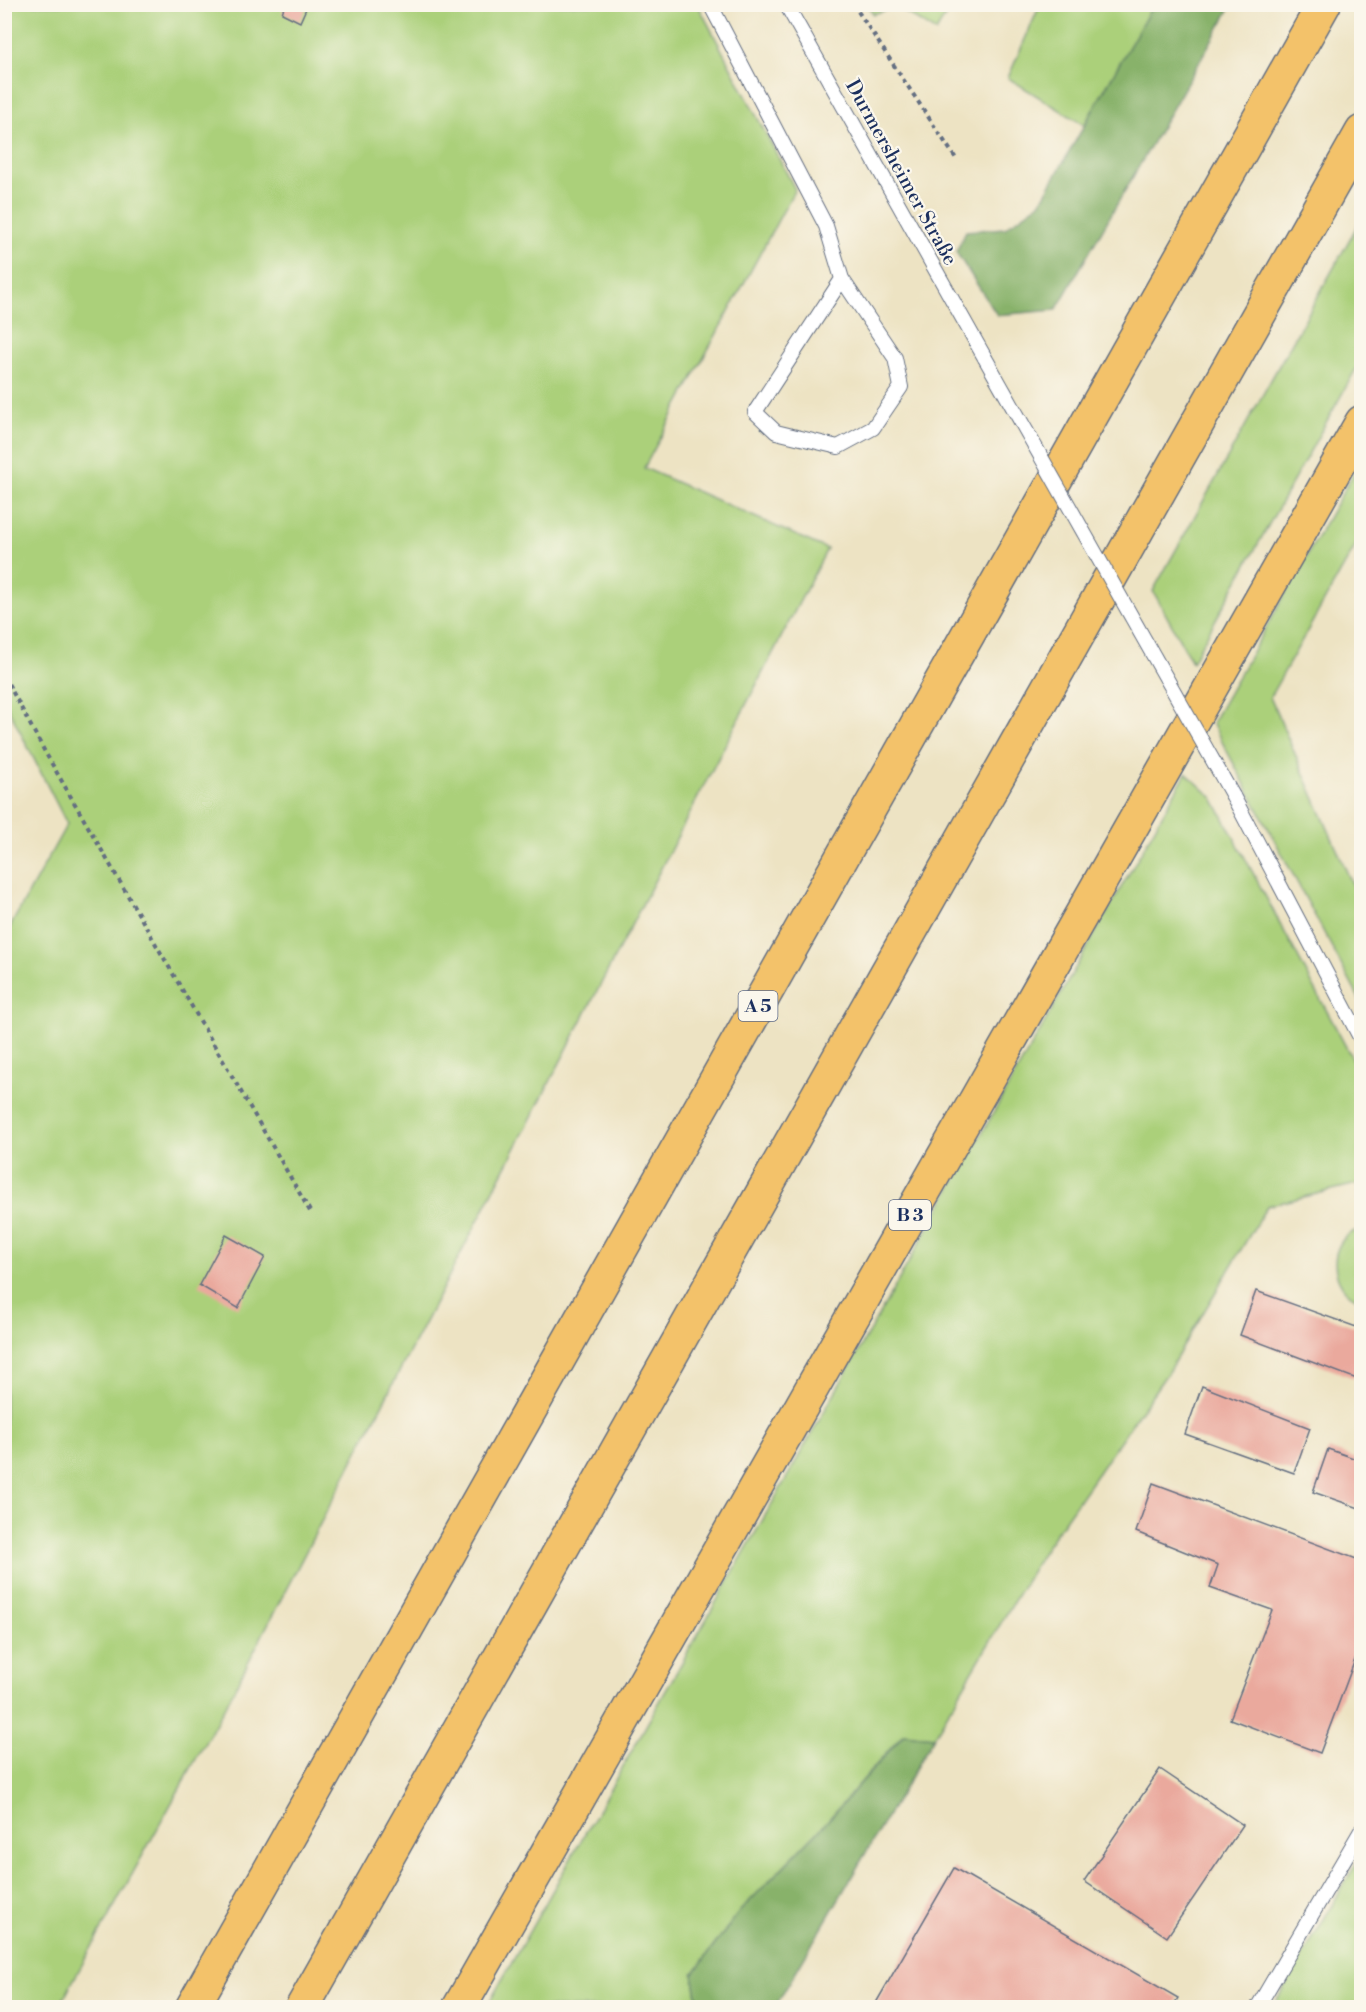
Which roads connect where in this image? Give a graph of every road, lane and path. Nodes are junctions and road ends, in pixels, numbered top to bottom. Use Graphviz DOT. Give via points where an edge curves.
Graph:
graph roads {
  1 [pos="710,4"];
  2 [pos="786,4"];
  3 [pos="853,4"];
  4 [pos="1324,4"];
  5 [pos="1362,132"];
  6 [pos="957,160"];
  7 [pos="842,279"];
  8 [pos="1362,422"];
  9 [pos="4,676"];
  10 [pos="1362,1041"];
  11 [pos="312,1213"];
  12 [pos="1362,1829"];
  13 [pos="192,2007"];
  14 [pos="302,2007"];
  15 [pos="459,2007"];
  16 [pos="1257,2007"];
  1 -- 7 [label="lane" via="826,226"];
  2 -- 10 [label="lane, Durmersheimer Straße, bridge" via="1233,795"];
  3 -- 6 [label="path"];
  4 -- 13 [label="main road, A 5"];
  5 -- 14 [label="main road"];
  7 -- 7 [label="lane" via="896,358 901,387 873,428 838,447 777,432 755,412"];
  8 -- 15 [label="main road, B 3"];
  9 -- 11 [label="path"];
  12 -- 16 [label="lane"];
}
